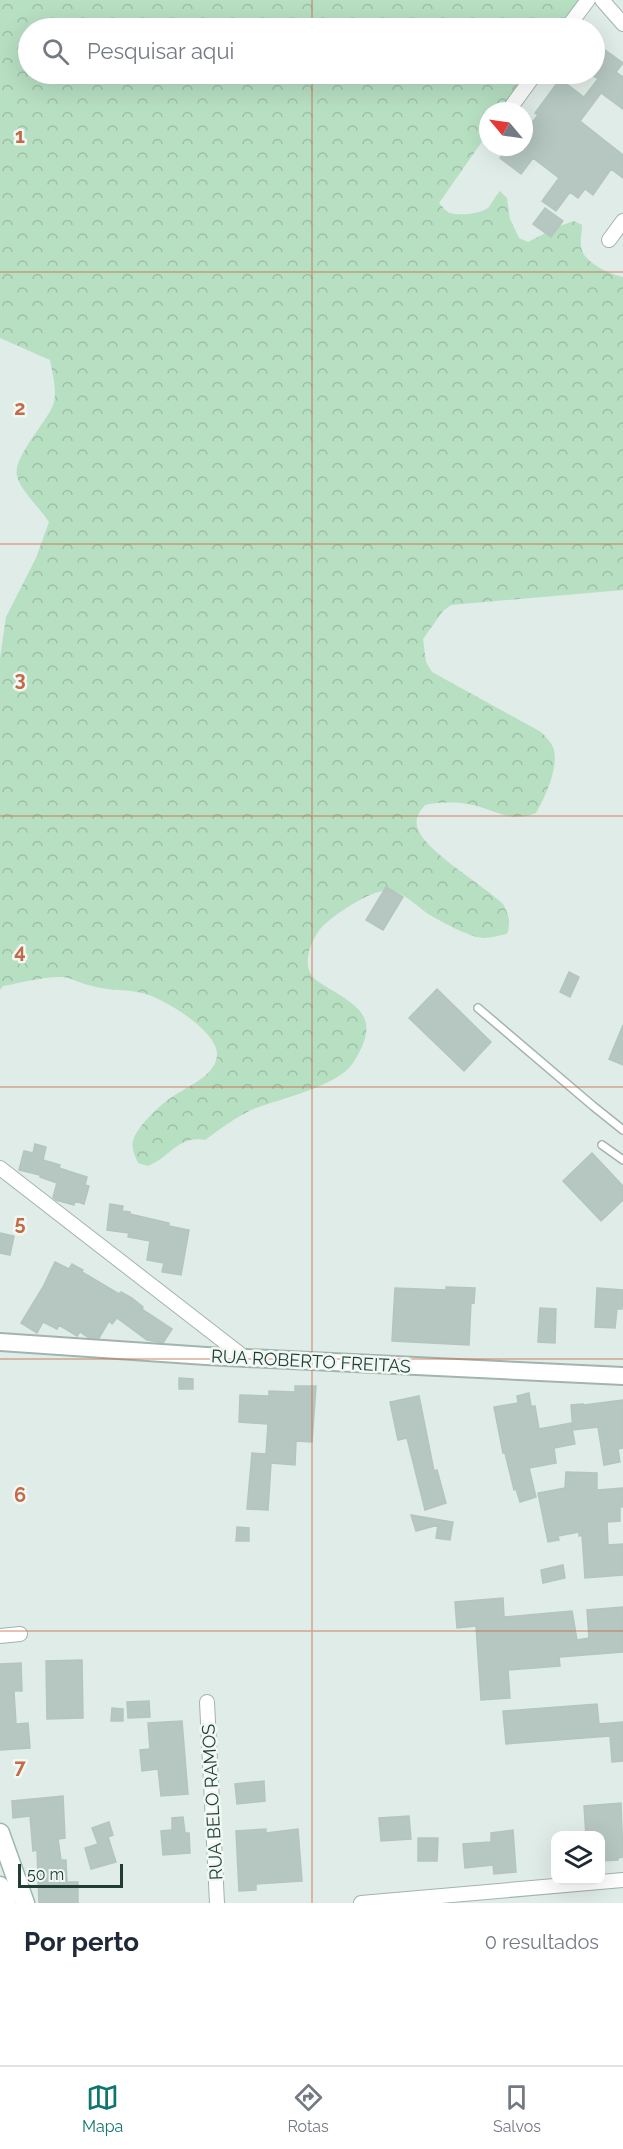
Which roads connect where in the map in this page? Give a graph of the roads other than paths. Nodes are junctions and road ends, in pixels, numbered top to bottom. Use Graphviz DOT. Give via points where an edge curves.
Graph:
graph roads {
  1 [pos="588,0"];
  2 [pos="602,0"];
  3 [pos="574,18"];
  4 [pos="623,24"];
  5 [pos="528,84"];
  6 [pos="515,102"];
  7 [pos="623,222"];
  8 [pos="609,240"];
  9 [pos="478,1008"];
  10 [pos="623,1130"];
  11 [pos="602,1145"];
  12 [pos="623,1160"];
  13 [pos="0,1168"];
  14 [pos="0,1342"];
  15 [pos="244,1357"];
  16 [pos="623,1376"];
  17 [pos="20,1634"];
  18 [pos="0,1636"];
  19 [pos="207,1702"];
  20 [pos="0,1833"];
  21 [pos="623,1880"];
  22 [pos="0,1886"];
  23 [pos="394,1902"];
  24 [pos="6,1903"];
  25 [pos="25,1903"];
  26 [pos="217,1903"];
  27 [pos="361,1903"];
  1 -- 3 [label="street"];
  2 -- 4 [label="street"];
  5 -- 6 [label="street"];
  7 -- 8 [label="street"];
  9 -- 10 [label="lane"];
  11 -- 12 [label="lane"];
  13 -- 15 [label="street"];
  14 -- 15 [label="street, RUA ROBERTO FREITAS"];
  15 -- 16 [label="street, RUA ROBERTO FREITAS"];
  17 -- 18 [label="street"];
  19 -- 26 [label="street, RUA BELO RAMOS"];
  20 -- 25 [label="main road"];
  21 -- 23 [label="street"];
  22 -- 24 [label="main road"];
  23 -- 27 [label="street"];
}
